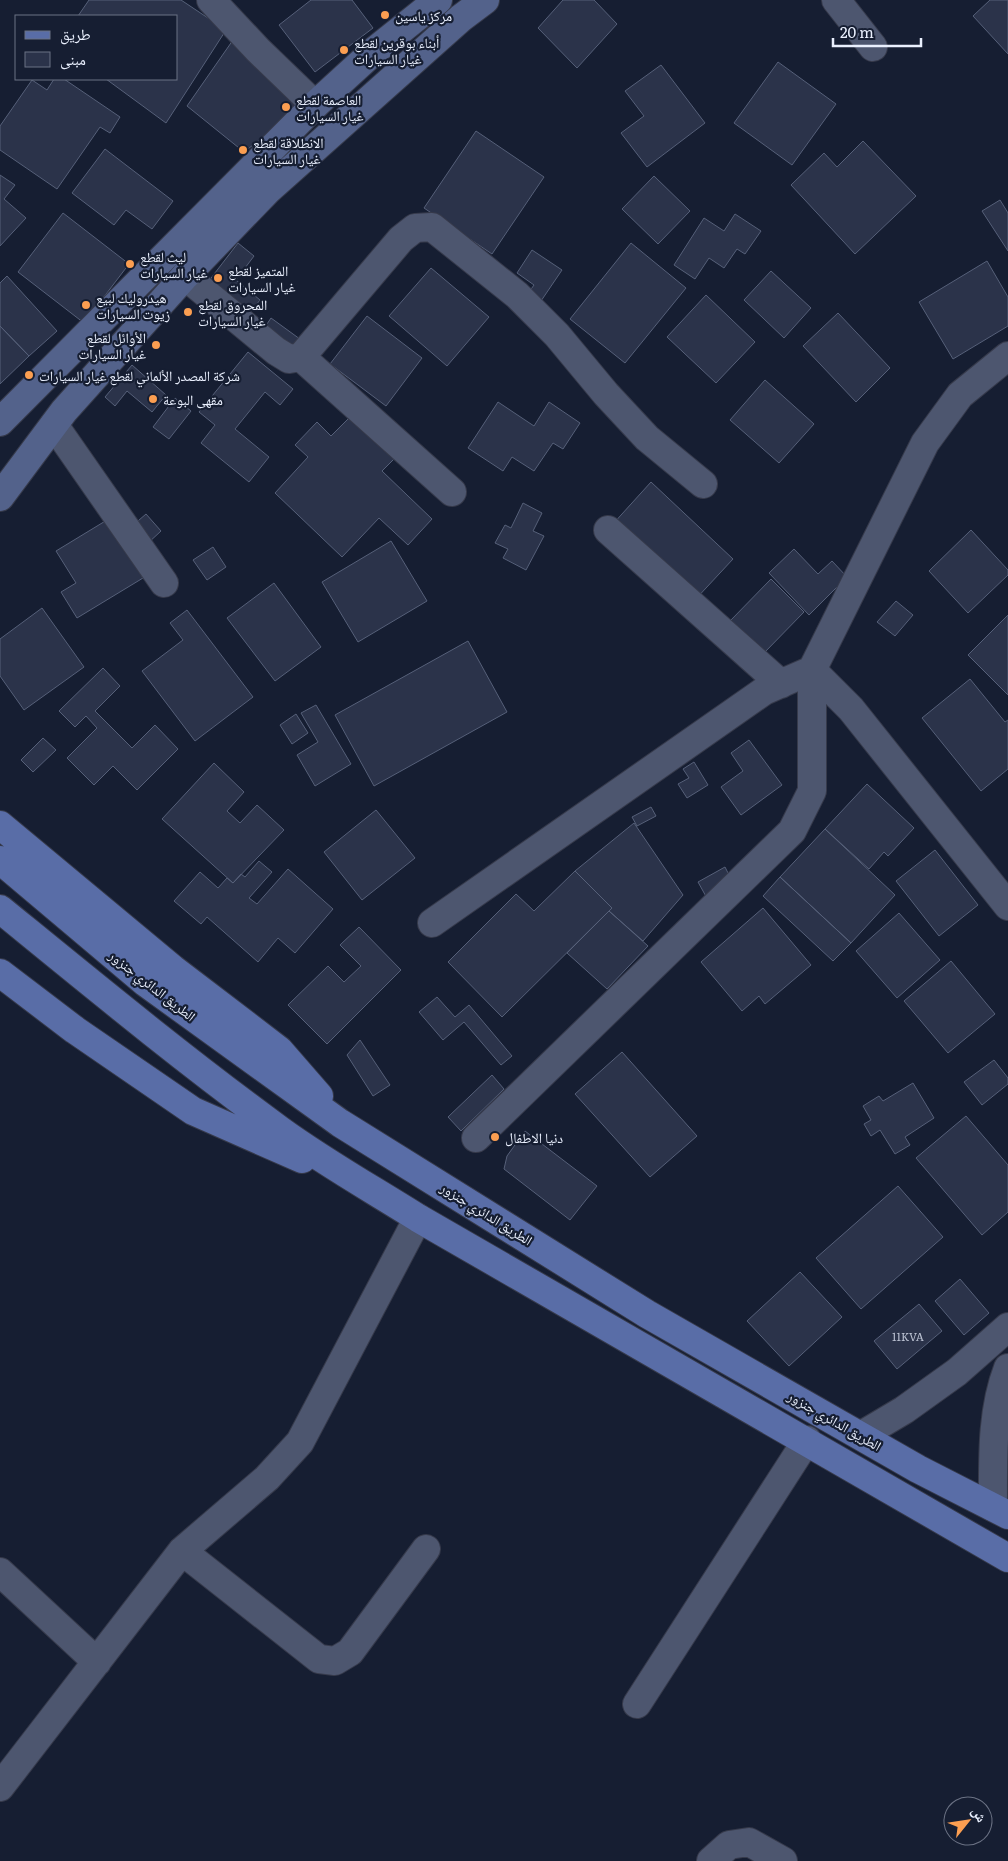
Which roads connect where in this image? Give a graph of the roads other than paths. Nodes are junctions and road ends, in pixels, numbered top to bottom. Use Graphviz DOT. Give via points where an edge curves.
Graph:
graph roads {
  1 [pos="211,0"];
  2 [pos="438,0"];
  3 [pos="485,0"];
  4 [pos="836,0"];
  5 [pos="872,47"];
  6 [pos="316,105"];
  7 [pos="185,276"];
  8 [pos="1008,356"];
  9 [pos="301,357"];
  10 [pos="0,422"];
  11 [pos="54,425"];
  12 [pos="703,484"];
  13 [pos="452,492"];
  14 [pos="0,497"];
  15 [pos="608,530"];
  16 [pos="164,583"];
  17 [pos="812,670"];
  18 [pos="781,684"];
  19 [pos="0,826"];
  20 [pos="0,860"];
  21 [pos="1008,906"];
  22 [pos="0,909"];
  23 [pos="432,923"];
  24 [pos="0,973"];
  25 [pos="340,1123"];
  26 [pos="476,1138"];
  27 [pos="334,1165"];
  28 [pos="418,1218"];
  29 [pos="1008,1327"];
  30 [pos="1008,1368"];
  31 [pos="862,1435"];
  32 [pos="807,1440"];
  33 [pos="1001,1511"];
  34 [pos="426,1549"];
  35 [pos="182,1551"];
  36 [pos="1008,1558"];
  37 [pos="0,1572"];
  38 [pos="97,1662"];
  39 [pos="637,1704"];
  40 [pos="0,1788"];
  41 [pos="711,1861"];
  42 [pos="783,1861"];
  1 -- 6 [label="street"];
  2 -- 6 [label="main road" via="373,52"];
  3 -- 7 [label="main road" via="268,190"];
  4 -- 5 [label="street"];
  6 -- 10 [label="main road"];
  7 -- 9 [label="street" via="276,351 290,359"];
  7 -- 11 [label="main road"];
  8 -- 17 [label="street" via="960,395 925,443"];
  9 -- 12 [label="street" via="400,239 415,228 432,228 517,295 557,335 647,438"];
  9 -- 13 [label="street"];
  11 -- 14 [label="main road"];
  11 -- 16 [label="street"];
  15 -- 18 [label="street"];
  17 -- 18 [label="street"];
  17 -- 21 [label="street" via="851,709"];
  17 -- 26 [label="street" via="812,791 792,831"];
  18 -- 23 [label="street" via="764,691"];
  19 -- 25 [label="main road" via="173,969 278,1050"];
  20 -- 25 [label="main road, الطريق الدائري جنزور" via="146,983"];
  22 -- 27 [label="main road" via="125,1012 281,1131"];
  24 -- 27 [label="main road" via="75,1030 193,1111 302,1159"];
  25 -- 31 [label="main road, الطريق الدائري جنزور" via="647,1314"];
  27 -- 28 [label="main road"];
  28 -- 32 [label="main road"];
  28 -- 35 [label="street" via="300,1442 267,1478"];
  29 -- 31 [label="street" via="957,1372"];
  30 -- 33 [label="street" via="1001,1386 993,1446"];
  31 -- 33 [label="main road, الطريق الدائري جنزور" via="918,1469"];
  32 -- 36 [label="main road"];
  32 -- 39 [label="street"];
  34 -- 35 [label="street" via="350,1652 335,1661 319,1659"];
  35 -- 38 [label="street"];
  37 -- 38 [label="street"];
  38 -- 40 [label="street"];
  41 -- 42 [label="street" via="729,1846 749,1842"];
}
